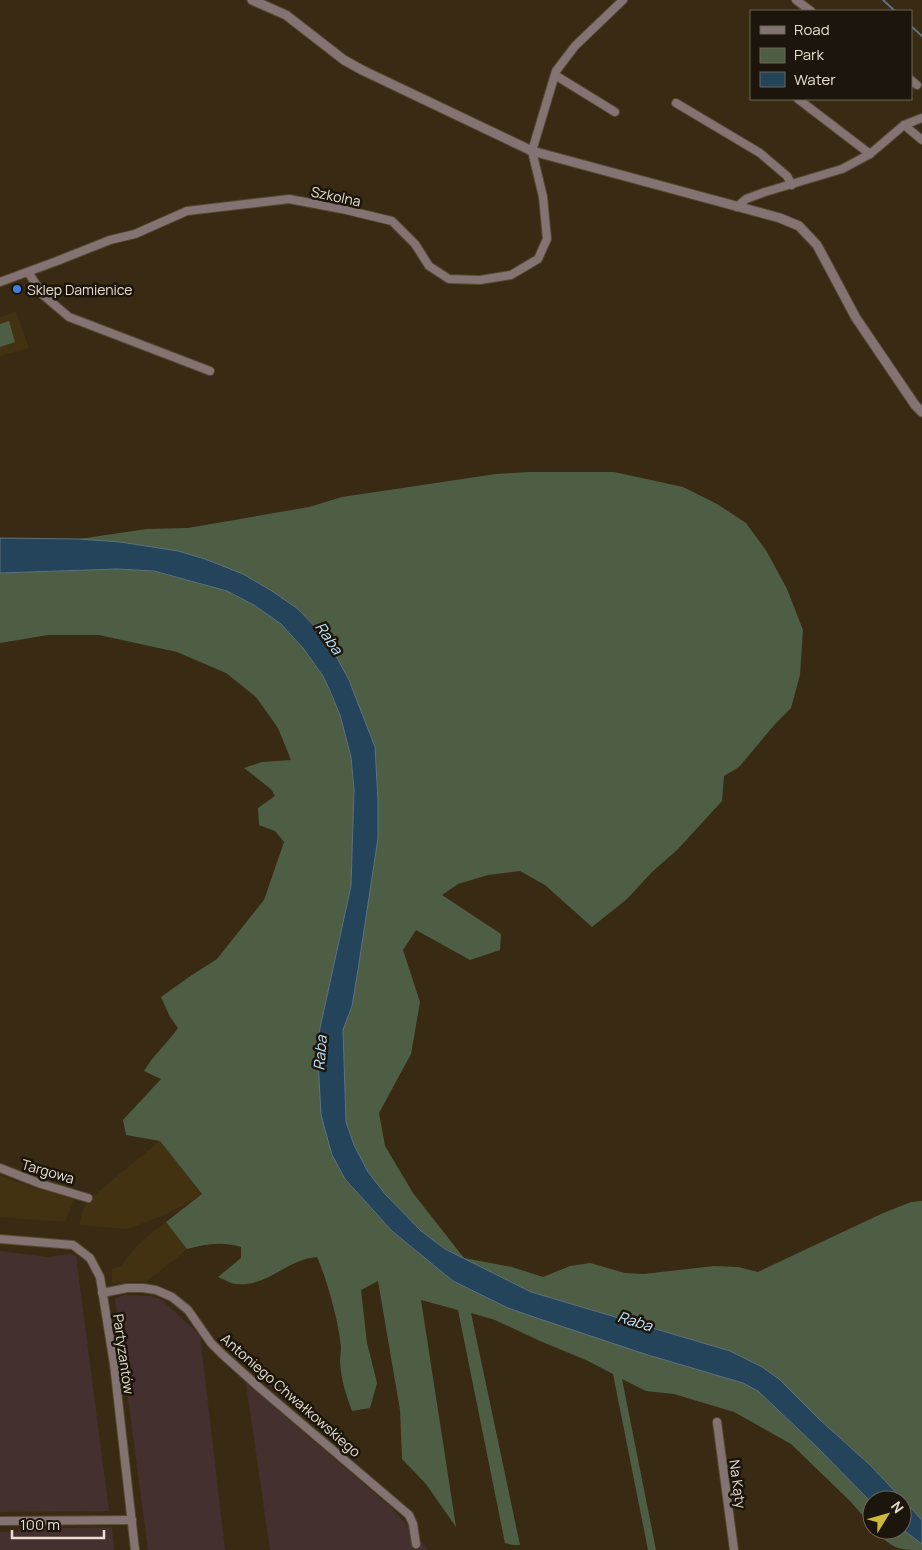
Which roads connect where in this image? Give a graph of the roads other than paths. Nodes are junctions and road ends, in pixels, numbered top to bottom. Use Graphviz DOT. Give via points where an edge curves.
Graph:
graph roads {
  1 [pos="252,0"];
  2 [pos="623,0"];
  3 [pos="796,0"];
  4 [pos="810,10"];
  5 [pos="555,75"];
  6 [pos="799,100"];
  7 [pos="676,103"];
  8 [pos="616,112"];
  9 [pos="922,118"];
  10 [pos="904,125"];
  11 [pos="922,140"];
  12 [pos="532,150"];
  13 [pos="870,154"];
  14 [pos="792,185"];
  15 [pos="737,207"];
  16 [pos="28,272"];
  17 [pos="2,279"];
  18 [pos="210,370"];
  19 [pos="922,412"];
  20 [pos="0,1168"];
  21 [pos="88,1198"];
  22 [pos="0,1239"];
  23 [pos="102,1293"];
  24 [pos="717,1422"];
  25 [pos="132,1520"];
  26 [pos="0,1521"];
  27 [pos="416,1544"];
  28 [pos="134,1550"];
  29 [pos="734,1550"];
  1 -- 12 [label="street" via="286,15 362,70"];
  2 -- 5 [label="street" via="576,46"];
  3 -- 4 [label="street"];
  5 -- 8 [label="street"];
  5 -- 12 [label="street"];
  6 -- 13 [label="street"];
  7 -- 14 [label="street" via="760,153 787,176"];
  9 -- 10 [label="street"];
  10 -- 11 [label="street"];
  10 -- 13 [label="street"];
  12 -- 15 [label="street"];
  12 -- 16 [label="street, Szkolna" via="543,197 547,239 538,259 511,276 449,279 429,266 415,244 392,222 288,199 187,211 135,234 110,240"];
  13 -- 14 [label="street" via="842,169"];
  14 -- 15 [label="street" via="753,197"];
  15 -- 19 [label="street" via="799,226 816,245 856,318"];
  16 -- 17 [label="street, Szkolna"];
  16 -- 18 [label="street" via="43,295 69,317"];
  20 -- 21 [label="street, Targowa"];
  22 -- 23 [label="street, Partyzantów" via="73,1245 90,1258 100,1277"];
  23 -- 25 [label="street, Partyzantów" via="114,1364"];
  23 -- 27 [label="street, Antoniego Chwałkowskiego" via="143,1288 172,1297 188,1310 222,1354 409,1515"];
  24 -- 29 [label="street, Na Kąty"];
  25 -- 26 [label="street"];
  25 -- 28 [label="street, Partyzantów"];
}
